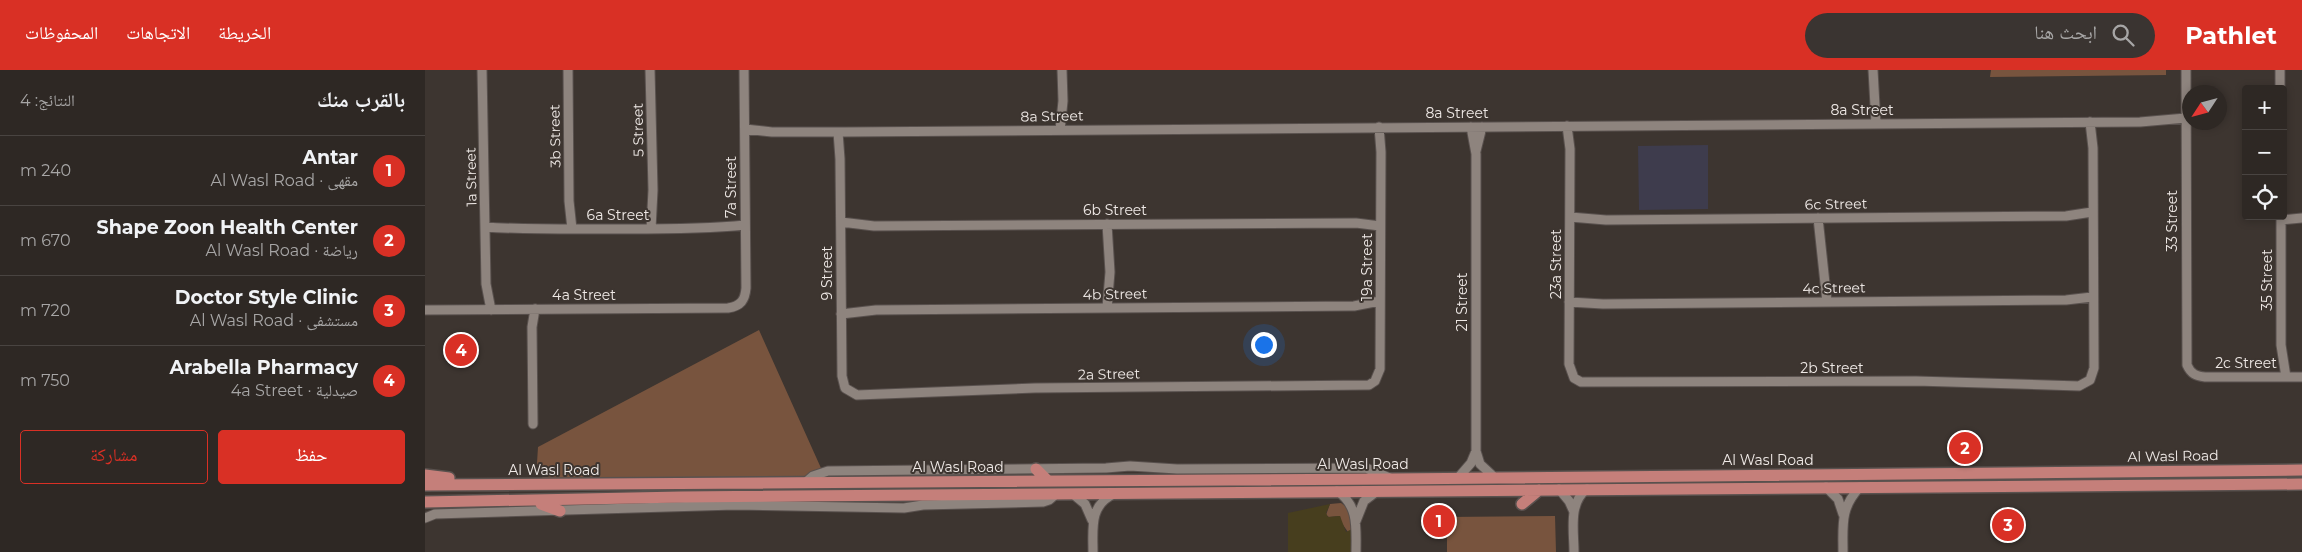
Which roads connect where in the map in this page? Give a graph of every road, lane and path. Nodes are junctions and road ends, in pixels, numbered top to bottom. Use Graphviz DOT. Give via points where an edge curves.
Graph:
graph roads {
  1 [pos="483,70"];
  2 [pos="567,70"];
  3 [pos="651,70"];
  4 [pos="744,70"];
  5 [pos="1062,70"];
  6 [pos="1873,70"];
  7 [pos="2186,70"];
  8 [pos="2280,70"];
  9 [pos="2186,85"];
  10 [pos="2281,85"];
  11 [pos="2182,121"];
  12 [pos="2095,122"];
  13 [pos="1873,124"];
  14 [pos="1570,126"];
  15 [pos="1383,127"];
  16 [pos="1471,127"];
  17 [pos="1481,127"];
  18 [pos="1063,130"];
  19 [pos="2186,130"];
  20 [pos="842,132"];
  21 [pos="745,134"];
  22 [pos="1475,153"];
  23 [pos="2092,216"];
  24 [pos="2302,216"];
  25 [pos="2287,217"];
  26 [pos="1822,218"];
  27 [pos="1570,220"];
  28 [pos="2282,220"];
  29 [pos="1380,222"];
  30 [pos="1110,224"];
  31 [pos="841,226"];
  32 [pos="654,229"];
  33 [pos="745,229"];
  34 [pos="485,230"];
  35 [pos="569,230"];
  36 [pos="2092,301"];
  37 [pos="742,302"];
  38 [pos="1823,302"];
  39 [pos="1569,305"];
  40 [pos="1380,306"];
  41 [pos="1110,308"];
  42 [pos="425,310"];
  43 [pos="486,310"];
  44 [pos="532,310"];
  45 [pos="841,310"];
  46 [pos="2190,372"];
  47 [pos="2281,377"];
  48 [pos="2302,377"];
  49 [pos="1574,378"];
  50 [pos="1375,381"];
  51 [pos="845,388"];
  52 [pos="533,424"];
  53 [pos="1476,451"];
  54 [pos="2075,463"];
  55 [pos="1868,466"];
  56 [pos="1036,469"];
  57 [pos="2302,470"];
  58 [pos="2083,472"];
  59 [pos="425,474"];
  60 [pos="1857,474"];
  61 [pos="1800,475"];
  62 [pos="1494,477"];
  63 [pos="1458,478"];
  64 [pos="1392,479"];
  65 [pos="1049,482"];
  66 [pos="805,483"];
  67 [pos="2302,484"];
  68 [pos="425,485"];
  69 [pos="482,485"];
  70 [pos="498,485"];
  71 [pos="1800,487"];
  72 [pos="1826,487"];
  73 [pos="1860,487"];
  74 [pos="1587,489"];
  75 [pos="1539,490"];
  76 [pos="1559,490"];
  77 [pos="1337,491"];
  78 [pos="1378,491"];
  79 [pos="425,492"];
  80 [pos="1057,494"];
  81 [pos="1073,494"];
  82 [pos="1114,494"];
  83 [pos="425,502"];
  84 [pos="445,502"];
  85 [pos="534,502"];
  86 [pos="1522,504"];
  87 [pos="425,510"];
  88 [pos="561,511"];
  89 [pos="1574,515"];
  90 [pos="1843,517"];
  91 [pos="425,518"];
  92 [pos="1093,520"];
  93 [pos="1355,521"];
  94 [pos="1093,552"];
  95 [pos="1356,552"];
  96 [pos="1574,552"];
  97 [pos="1843,552"];
  1 -- 34 [label="street, 1a Street"];
  2 -- 35 [label="street, 3b Street"];
  3 -- 32 [label="street, 5 Street"];
  4 -- 21 [label="street, 7a Street"];
  5 -- 18 [label="street"];
  6 -- 13 [label="street"];
  7 -- 9 [label="street, 33 Street"];
  8 -- 10 [label="street"];
  11 -- 12 [label="street, 8a Street"];
  12 -- 13 [label="street, 8a Street"];
  12 -- 23 [label="street"];
  13 -- 14 [label="street, 8a Street"];
  14 -- 17 [label="street, 8a Street"];
  14 -- 27 [label="street, 23a Street"];
  15 -- 16 [label="street, 8a Street"];
  15 -- 18 [label="street, 8a Street"];
  15 -- 29 [label="street, 19a Street"];
  16 -- 17 [label="street, 8a Street"];
  16 -- 22 [label="street, 21 Street"];
  17 -- 22 [label="street, 21 Street"];
  18 -- 20 [label="street, 8a Street"];
  19 -- 46 [label="street, 33 Street" via="2186,357"];
  20 -- 21 [label="street, 8a Street"];
  20 -- 31 [label="street, 9 Street"];
  21 -- 33 [label="street, 7a Street"];
  22 -- 53 [label="street, 21 Street"];
  23 -- 26 [label="street, 6c Street"];
  23 -- 36 [label="street"];
  24 -- 25 [label="street"];
  26 -- 27 [label="street, 6c Street"];
  26 -- 38 [label="street"];
  27 -- 39 [label="street, 23a Street"];
  28 -- 47 [label="street, 35 Street"];
  29 -- 30 [label="street, 6b Street"];
  29 -- 40 [label="street, 19a Street"];
  30 -- 31 [label="street, 6b Street"];
  30 -- 41 [label="street"];
  31 -- 45 [label="street, 9 Street"];
  32 -- 33 [label="street, 6a Street"];
  32 -- 35 [label="street, 6a Street"];
  33 -- 37 [label="street, 7a Street" via="746,288"];
  34 -- 35 [label="street, 6a Street"];
  34 -- 43 [label="street, 1a Street"];
  36 -- 38 [label="street, 4c Street"];
  36 -- 49 [label="street, 2b Street" via="2094,368 2090,380 2079,386 1916,381 1590,383"];
  37 -- 44 [label="street, 4a Street" via="728,308"];
  38 -- 39 [label="street, 4c Street"];
  39 -- 49 [label="street, 23a Street" via="1569,364"];
  40 -- 41 [label="street, 4b Street"];
  40 -- 50 [label="street, 19a Street" via="1380,369"];
  41 -- 45 [label="street, 4b Street"];
  42 -- 43 [label="street, 4a Street"];
  43 -- 44 [label="street, 4a Street"];
  44 -- 52 [label="street"];
  45 -- 51 [label="street, 9 Street"];
  46 -- 47 [label="street, 2c Street" via="2205,377"];
  47 -- 48 [label="street, 2c Street"];
  50 -- 51 [label="street, 2a Street" via="1363,385 1035,388 857,395"];
  53 -- 62 [label="street" via="1480,464"];
  53 -- 63 [label="street"];
  54 -- 58 [label="main road"];
  55 -- 60 [label="main road"];
  56 -- 64 [label="street" via="1130,466 1177,469 1366,468"];
  56 -- 65 [label="main road"];
  56 -- 66 [label="street" via="828,472 817,473"];
  57 -- 58 [label="main road, Al Wasl Road"];
  58 -- 60 [label="main road, Al Wasl Road"];
  59 -- 69 [label="main road"];
  60 -- 61 [label="main road, Al Wasl Road"];
  61 -- 62 [label="main road, Al Wasl Road"];
  61 -- 71 [label="main road" via="1805,481"];
  62 -- 63 [label="main road, Al Wasl Road"];
  63 -- 64 [label="main road, Al Wasl Road"];
  64 -- 65 [label="main road, Al Wasl Road"];
  65 -- 66 [label="main road, Al Wasl Road"];
  66 -- 70 [label="main road, Al Wasl Road"];
  67 -- 73 [label="main road, Al Wasl Road"];
  68 -- 69 [label="main road, Al Wasl Road"];
  69 -- 70 [label="main road, Al Wasl Road"];
  70 -- 79 [label="main road" via="478,490"];
  71 -- 72 [label="main road, Al Wasl Road"];
  71 -- 74 [label="main road, Al Wasl Road"];
  72 -- 73 [label="main road, Al Wasl Road"];
  72 -- 90 [label="street" via="1838,499"];
  73 -- 90 [label="street" via="1849,499"];
  74 -- 76 [label="main road, Al Wasl Road"];
  74 -- 89 [label="street" via="1577,500"];
  75 -- 76 [label="main road, Al Wasl Road"];
  75 -- 78 [label="main road, Al Wasl Road"];
  75 -- 86 [label="main road"];
  76 -- 89 [label="street" via="1569,500"];
  77 -- 78 [label="main road, Al Wasl Road"];
  77 -- 82 [label="main road, Al Wasl Road"];
  77 -- 93 [label="street" via="1350,504"];
  78 -- 93 [label="street" via="1364,501"];
  80 -- 81 [label="main road, Al Wasl Road"];
  80 -- 85 [label="main road, Al Wasl Road" via="681,497"];
  80 -- 88 [label="street, Al Wasl Road" via="1043,502 904,508 735,505"];
  81 -- 82 [label="main road, Al Wasl Road"];
  81 -- 92 [label="street" via="1085,504"];
  82 -- 92 [label="street" via="1100,504"];
  83 -- 84 [label="main road, Al Wasl Road"];
  84 -- 85 [label="main road, Al Wasl Road"];
  84 -- 87 [label="main road"];
  85 -- 88 [label="main road"];
  88 -- 91 [label="street, Al Wasl Road" via="435,514"];
  89 -- 96 [label="street"];
  90 -- 97 [label="street"];
  92 -- 94 [label="street"];
  93 -- 95 [label="street"];
}
